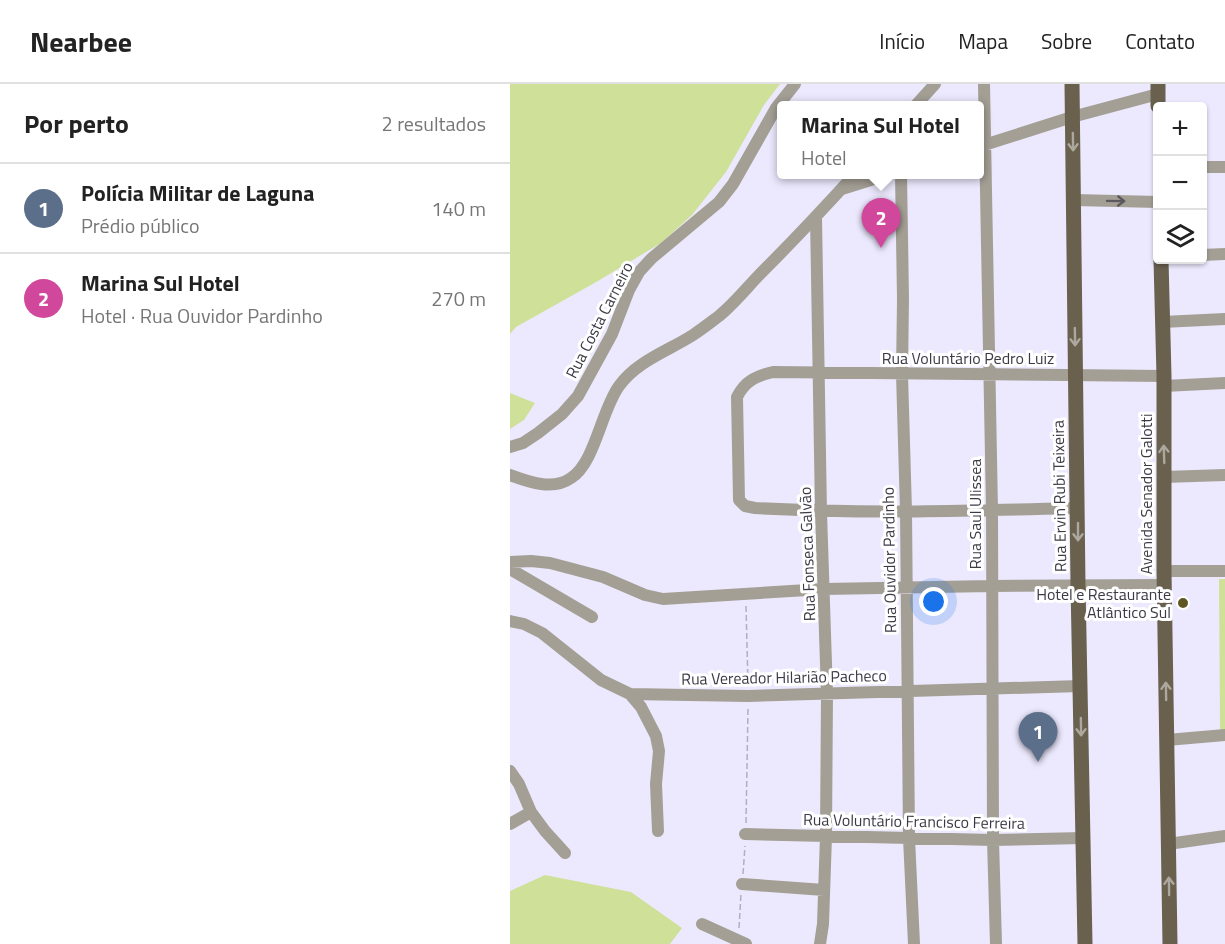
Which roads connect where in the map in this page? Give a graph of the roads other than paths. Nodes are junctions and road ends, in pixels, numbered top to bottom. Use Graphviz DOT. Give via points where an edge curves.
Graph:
graph roads {
  1 [pos="795,84"];
  2 [pos="935,84"];
  3 [pos="984,84"];
  4 [pos="1072,84"];
  5 [pos="1158,95"];
  6 [pos="782,101"];
  7 [pos="920,101"];
  8 [pos="984,101"];
  9 [pos="777,107"];
  10 [pos="1072,117"];
  11 [pos="984,146"];
  12 [pos="1207,167"];
  13 [pos="1225,167"];
  14 [pos="851,179"];
  15 [pos="875,179"];
  16 [pos="901,179"];
  17 [pos="984,179"];
  18 [pos="841,190"];
  19 [pos="1074,200"];
  20 [pos="1153,202"];
  21 [pos="816,217"];
  22 [pos="1225,254"];
  23 [pos="1207,255"];
  24 [pos="1161,264"];
  25 [pos="1225,319"];
  26 [pos="1162,322"];
  27 [pos="819,372"];
  28 [pos="902,374"];
  29 [pos="990,374"];
  30 [pos="1076,375"];
  31 [pos="1164,381"];
  32 [pos="1225,383"];
  33 [pos="510,447"];
  34 [pos="510,475"];
  35 [pos="1225,475"];
  36 [pos="1164,477"];
  37 [pos="1078,508"];
  38 [pos="992,510"];
  39 [pos="906,511"];
  40 [pos="821,512"];
  41 [pos="510,562"];
  42 [pos="510,569"];
  43 [pos="1225,571"];
  44 [pos="1164,578"];
  45 [pos="1078,585"];
  46 [pos="991,586"];
  47 [pos="906,589"];
  48 [pos="824,590"];
  49 [pos="592,617"];
  50 [pos="510,621"];
  51 [pos="1080,686"];
  52 [pos="992,689"];
  53 [pos="908,692"];
  54 [pos="630,694"];
  55 [pos="827,694"];
  56 [pos="1225,735"];
  57 [pos="1167,740"];
  58 [pos="510,771"];
  59 [pos="531,812"];
  60 [pos="510,824"];
  61 [pos="658,831"];
  62 [pos="746,834"];
  63 [pos="826,836"];
  64 [pos="1225,836"];
  65 [pos="909,838"];
  66 [pos="1083,838"];
  67 [pos="993,840"];
  68 [pos="1168,844"];
  69 [pos="565,853"];
  70 [pos="742,884"];
  71 [pos="824,890"];
  72 [pos="702,924"];
  73 [pos="740,943"];
  74 [pos="820,944"];
  75 [pos="914,944"];
  76 [pos="996,944"];
  77 [pos="1084,944"];
  78 [pos="1170,944"];
  1 -- 6 [label="street, Rua Costa Carneiro"];
  2 -- 7 [label="street"];
  3 -- 8 [label="street, Rua Saul Ulissea"];
  4 -- 10 [label="main road, Rua Ervin Rubi Teixeira"];
  5 -- 10 [label="street"];
  9 -- 33 [label="street, Rua Costa Carneiro" via="719,202 639,272 612,334 578,396 538,433"];
  10 -- 11 [label="street"];
  10 -- 19 [label="main road, Rua Ervin Rubi Teixeira, one-way"];
  12 -- 13 [label="street"];
  14 -- 18 [label="street"];
  15 -- 18 [label="street"];
  16 -- 28 [label="street, Rua Ouvidor Pardinho"];
  17 -- 29 [label="street, Rua Saul Ulissea"];
  18 -- 21 [label="street"];
  19 -- 20 [label="street, one-way"];
  19 -- 30 [label="main road, Rua Ervin Rubi Teixeira, one-way"];
  21 -- 27 [label="street, Rua Fonseca Galvão"];
  21 -- 34 [label="street" via="720,315 640,365 619,386 585,465 571,478 557,484 542,484"];
  22 -- 23 [label="street"];
  24 -- 26 [label="main road, Avenida Senador Galotti"];
  25 -- 26 [label="street"];
  26 -- 31 [label="main road, Avenida Senador Galotti"];
  27 -- 28 [label="street, Rua Voluntário Pedro Luiz"];
  27 -- 40 [label="street, Rua Fonseca Galvão"];
  27 -- 40 [label="street, Rua Voluntário Pedro Luiz" via="772,372 758,376 748,381 737,397 739,500 745,507"];
  28 -- 29 [label="street, Rua Voluntário Pedro Luiz"];
  28 -- 39 [label="street, Rua Ouvidor Pardinho"];
  29 -- 30 [label="street, Rua Voluntário Pedro Luiz"];
  29 -- 38 [label="street, Rua Saul Ulissea"];
  30 -- 31 [label="street, Rua Voluntário Pedro Luiz"];
  30 -- 37 [label="main road, Rua Ervin Rubi Teixeira"];
  31 -- 32 [label="street, Rua Voluntário Pedro Luiz"];
  36 -- 31 [label="main road, Avenida Senador Galotti, one-way"];
  35 -- 36 [label="street"];
  36 -- 44 [label="main road, Avenida Senador Galotti"];
  37 -- 38 [label="street"];
  37 -- 45 [label="main road, Rua Ervin Rubi Teixeira, one-way"];
  38 -- 39 [label="street"];
  38 -- 46 [label="street, Rua Saul Ulissea"];
  39 -- 40 [label="street"];
  39 -- 47 [label="street, Rua Ouvidor Pardinho"];
  40 -- 48 [label="street, Rua Fonseca Galvão"];
  41 -- 48 [label="street" via="550,563 663,599"];
  42 -- 49 [label="street"];
  43 -- 44 [label="street"];
  44 -- 45 [label="street"];
  57 -- 44 [label="main road, Avenida Senador Galotti, one-way"];
  45 -- 46 [label="street"];
  45 -- 51 [label="main road, Rua Ervin Rubi Teixeira"];
  46 -- 47 [label="street"];
  46 -- 52 [label="street, Rua Saul Ulissea"];
  47 -- 48 [label="street"];
  47 -- 53 [label="street, Rua Ouvidor Pardinho"];
  48 -- 55 [label="street, Rua Fonseca Galvão"];
  50 -- 54 [label="street, Rua Vereador Hilarião Pacheco" via="542,633 601,680"];
  51 -- 52 [label="street, Rua Vereador Hilarião Pacheco"];
  51 -- 66 [label="main road, Rua Ervin Rubi Teixeira, one-way"];
  52 -- 53 [label="street, Rua Vereador Hilarião Pacheco"];
  52 -- 67 [label="street, Rua Saul Ulissea"];
  53 -- 55 [label="street, Rua Vereador Hilarião Pacheco"];
  53 -- 65 [label="street, Rua Ouvidor Pardinho"];
  54 -- 55 [label="street, Rua Vereador Hilarião Pacheco"];
  54 -- 61 [label="street" via="656,736"];
  55 -- 63 [label="street, Rua Fonseca Galvão"];
  56 -- 57 [label="street"];
  57 -- 68 [label="main road, Avenida Senador Galotti"];
  58 -- 59 [label="street"];
  59 -- 60 [label="street"];
  59 -- 69 [label="street"];
  62 -- 63 [label="street, Rua Voluntário Francisco Ferreira"];
  63 -- 65 [label="street, Rua Voluntário Francisco Ferreira"];
  63 -- 71 [label="street, Rua Fonseca Galvão"];
  64 -- 68 [label="street"];
  65 -- 67 [label="street, Rua Voluntário Francisco Ferreira"];
  65 -- 75 [label="street, Rua Ouvidor Pardinho"];
  66 -- 67 [label="street, Rua Voluntário Francisco Ferreira"];
  66 -- 77 [label="main road, Rua Ervin Rubi Teixeira"];
  67 -- 76 [label="street, Rua Saul Ulissea"];
  78 -- 68 [label="main road, Avenida Senador Galotti, one-way"];
  70 -- 71 [label="street"];
  71 -- 74 [label="street, Rua Fonseca Galvão"];
  72 -- 73 [label="street"];
}
